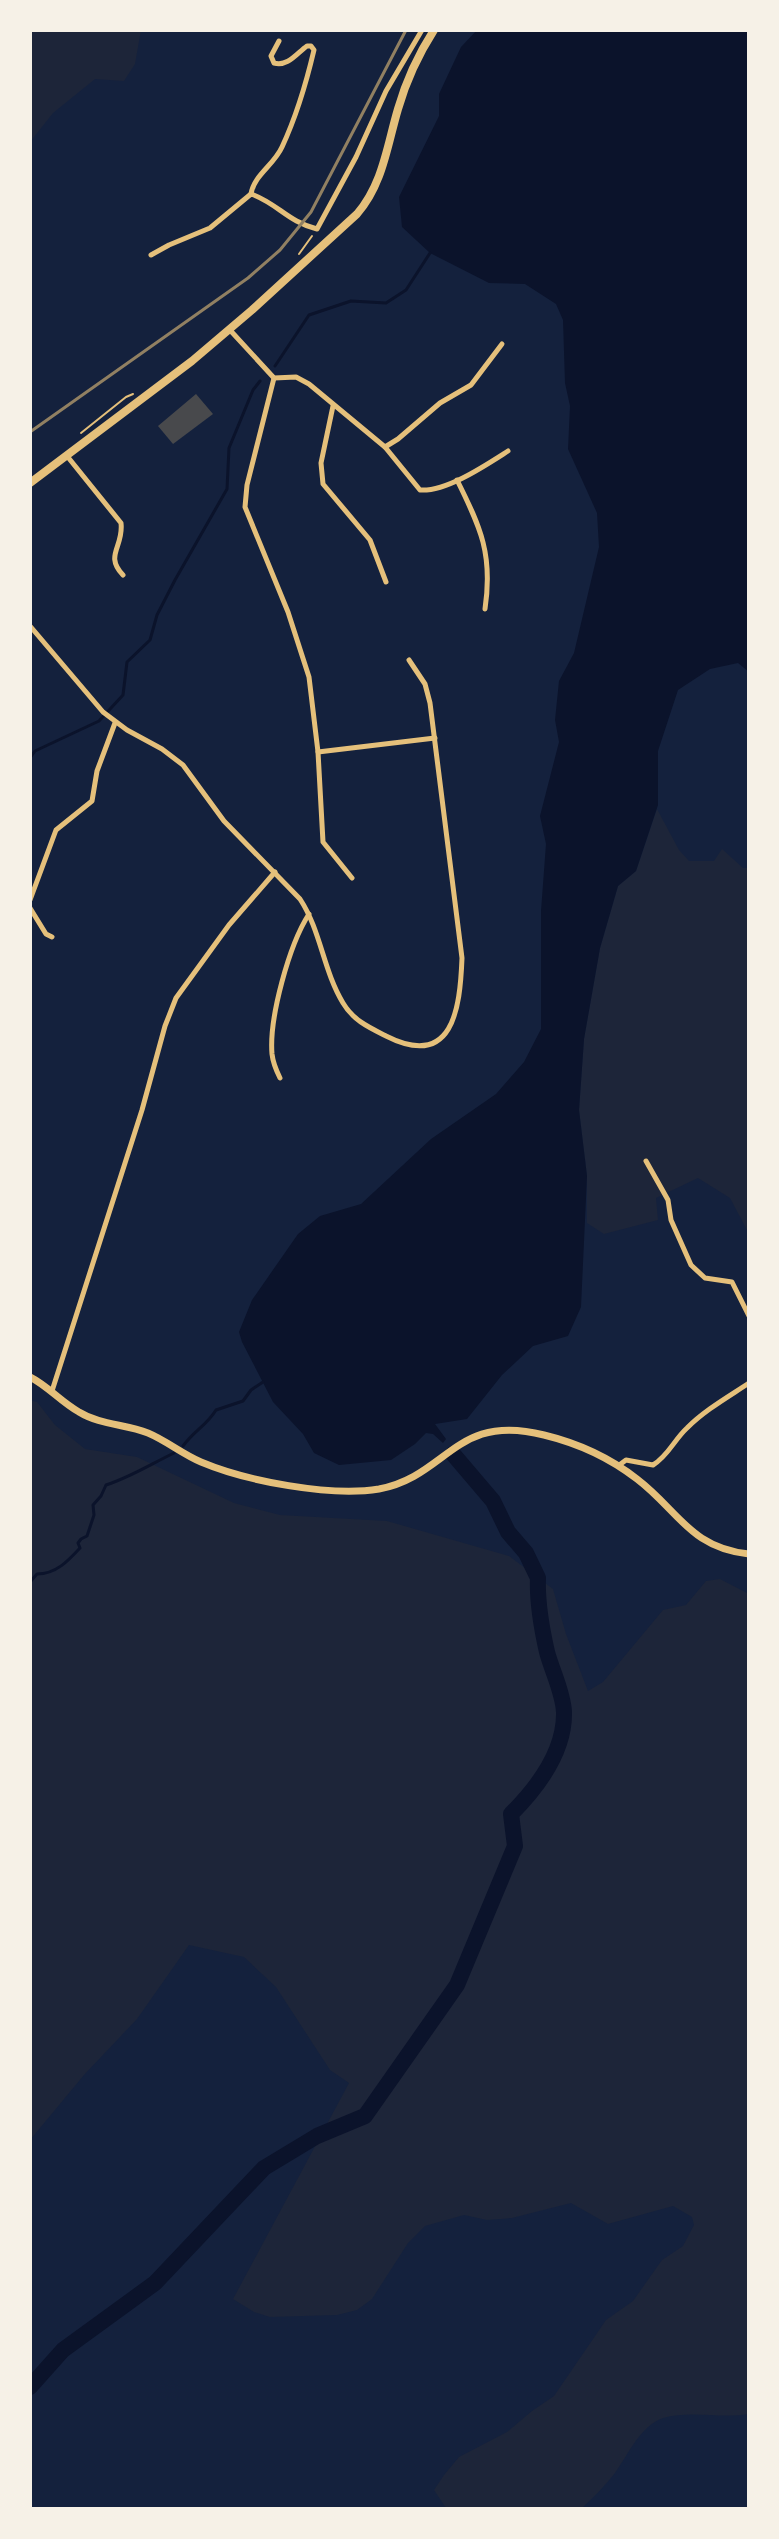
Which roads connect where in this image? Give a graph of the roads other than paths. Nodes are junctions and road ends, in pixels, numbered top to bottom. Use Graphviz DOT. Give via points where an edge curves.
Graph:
graph roads {
  1 [pos="422,30"];
  2 [pos="434,30"];
  3 [pos="279,41"];
  4 [pos="251,194"];
  5 [pos="151,255"];
  6 [pos="229,329"];
  7 [pos="502,344"];
  8 [pos="274,378"];
  9 [pos="333,405"];
  10 [pos="385,447"];
  11 [pos="508,451"];
  12 [pos="66,455"];
  13 [pos="457,480"];
  14 [pos="30,483"];
  15 [pos="123,575"];
  16 [pos="386,582"];
  17 [pos="485,609"];
  18 [pos="30,626"];
  19 [pos="409,660"];
  20 [pos="115,723"];
  21 [pos="435,738"];
  22 [pos="318,752"];
  23 [pos="275,872"];
  24 [pos="352,878"];
  25 [pos="30,900"];
  26 [pos="30,908"];
  27 [pos="310,914"];
  28 [pos="52,937"];
  29 [pos="280,1078"];
  30 [pos="646,1161"];
  31 [pos="749,1316"];
  32 [pos="30,1377"];
  33 [pos="749,1383"];
  34 [pos="52,1391"];
  35 [pos="618,1466"];
  36 [pos="749,1554"];
  1 -- 4 [label="street" via="317,229 294,222"];
  2 -- 6 [label="main road" via="406,84 369,198"];
  3 -- 4 [label="street" via="271,56 274,63 288,61 307,46 314,50 298,112 278,155"];
  4 -- 5 [label="street" via="210,228"];
  6 -- 8 [label="street"];
  6 -- 12 [label="main road"];
  7 -- 10 [label="street" via="471,385"];
  8 -- 9 [label="street" via="303,380"];
  8 -- 22 [label="street" via="244,499 303,655"];
  9 -- 10 [label="street"];
  9 -- 16 [label="street" via="321,463 323,484 370,540"];
  10 -- 13 [label="street" via="420,490"];
  11 -- 13 [label="street"];
  12 -- 14 [label="main road"];
  12 -- 15 [label="street" via="121,523 113,561"];
  13 -- 17 [label="street" via="486,549"];
  18 -- 20 [label="street"];
  19 -- 21 [label="street" via="425,684"];
  20 -- 23 [label="street" via="183,765 224,821"];
  20 -- 25 [label="street" via="92,801 56,830"];
  21 -- 22 [label="street"];
  21 -- 27 [label="street" via="462,958 458,1001 444,1035 431,1045 411,1047 353,1017 336,989"];
  22 -- 24 [label="street" via="323,842"];
  23 -- 27 [label="street"];
  23 -- 34 [label="street" via="214,945 172,1007"];
  26 -- 28 [label="street"];
  27 -- 29 [label="street" via="295,940 280,992 272,1047"];
  30 -- 31 [label="street" via="668,1200 691,1265 705,1278 732,1282"];
  32 -- 34 [label="main road"];
  33 -- 35 [label="street" via="686,1429 653,1465 626,1460"];
  34 -- 35 [label="main road" via="79,1412 168,1441 199,1461 282,1485 359,1491 393,1485 468,1438 498,1429 545,1435"];
  35 -- 36 [label="main road" via="699,1538"];
}
